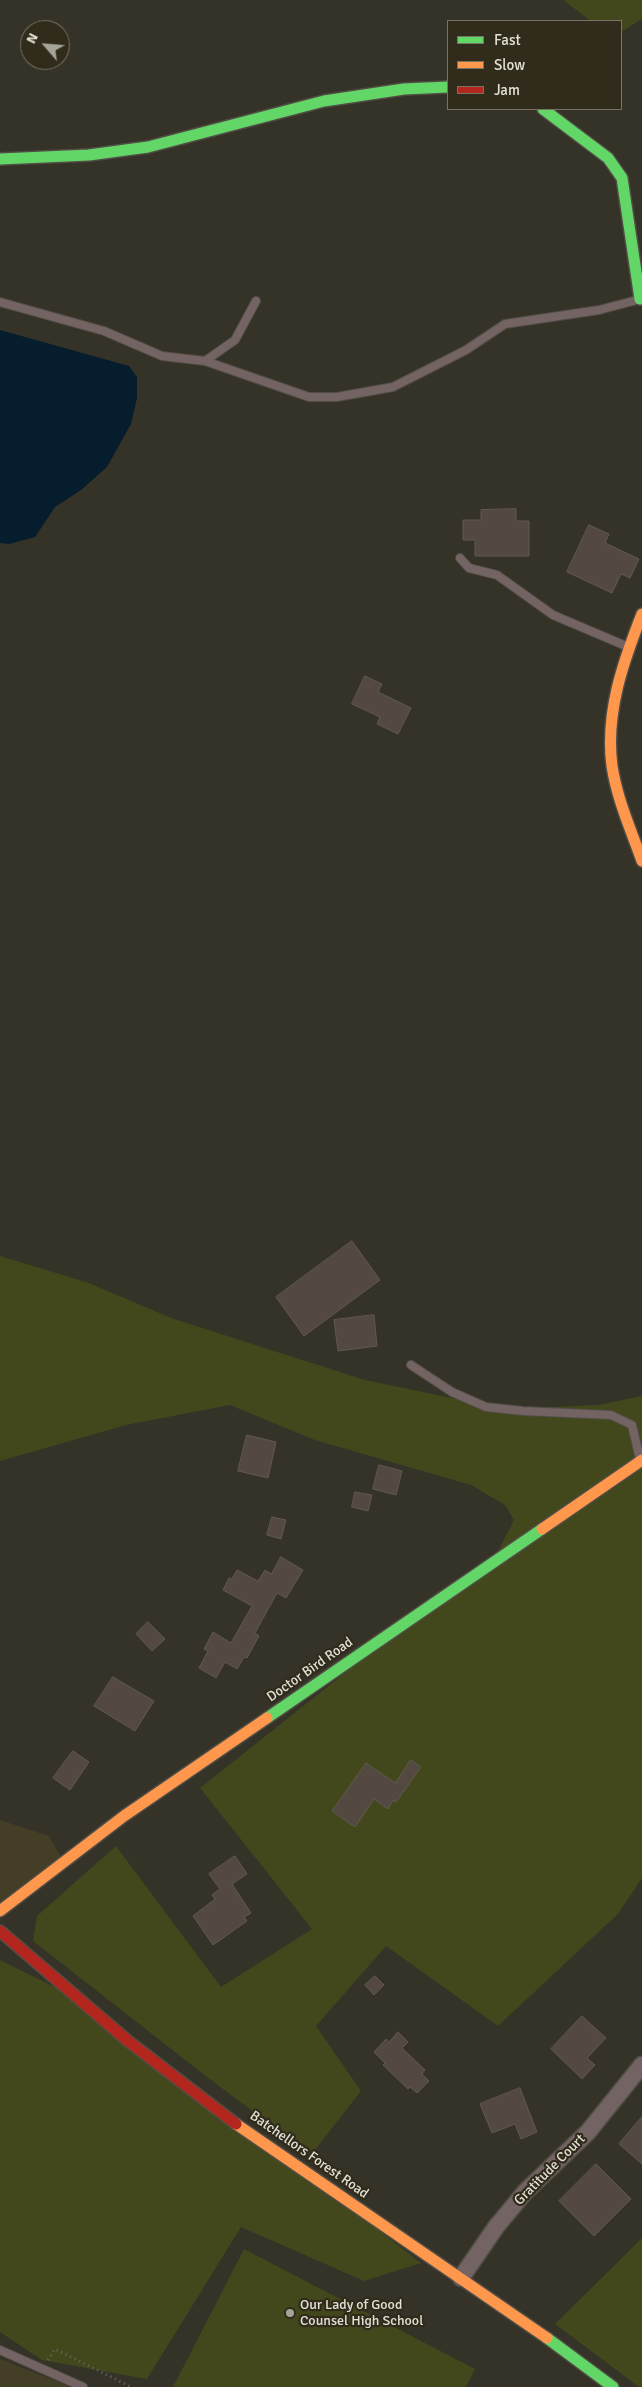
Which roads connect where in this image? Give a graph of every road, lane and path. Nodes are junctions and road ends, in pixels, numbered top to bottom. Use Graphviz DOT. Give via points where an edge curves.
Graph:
graph roads {
  1 [pos="447,87"];
  2 [pos="544,110"];
  3 [pos="0,159"];
  4 [pos="641,298"];
  5 [pos="256,301"];
  6 [pos="0,302"];
  7 [pos="205,361"];
  8 [pos="460,558"];
  9 [pos="642,614"];
  10 [pos="629,647"];
  11 [pos="642,861"];
  12 [pos="411,1365"];
  13 [pos="641,1460"];
  14 [pos="0,1911"];
  15 [pos="0,1931"];
  16 [pos="642,2065"];
  17 [pos="460,2278"];
  18 [pos="0,2350"];
  19 [pos="42,2369"];
  20 [pos="78,2386"];
  21 [pos="131,2387"];
  22 [pos="613,2387"];
  1 -- 3 [label="street" via="404,89 324,101 148,147 89,155"];
  2 -- 4 [label="street" via="608,158 622,178"];
  4 -- 7 [label="lane" via="599,310 505,324 466,350 393,387 336,397 309,397"];
  5 -- 7 [label="lane" via="235,340"];
  6 -- 7 [label="lane" via="104,331 162,356"];
  8 -- 10 [label="lane" via="469,568 497,575 553,615"];
  9 -- 10 [label="street"];
  10 -- 11 [label="street" via="611,717 612,766"];
  12 -- 13 [label="lane" via="452,1392 486,1407 620,1418 632,1425"];
  13 -- 14 [label="street, Doctor Bird Road" via="124,1816"];
  15 -- 17 [label="street, Batchellors Forest Road" via="206,2103"];
  16 -- 17 [label="street, Gratitude Court" via="588,2132 525,2192"];
  17 -- 22 [label="street, Batchellors Forest Road" via="544,2334"];
  18 -- 19 [label="lane"];
  19 -- 20 [label="lane"];
  19 -- 21 [label="path" via="54,2349"];
}
